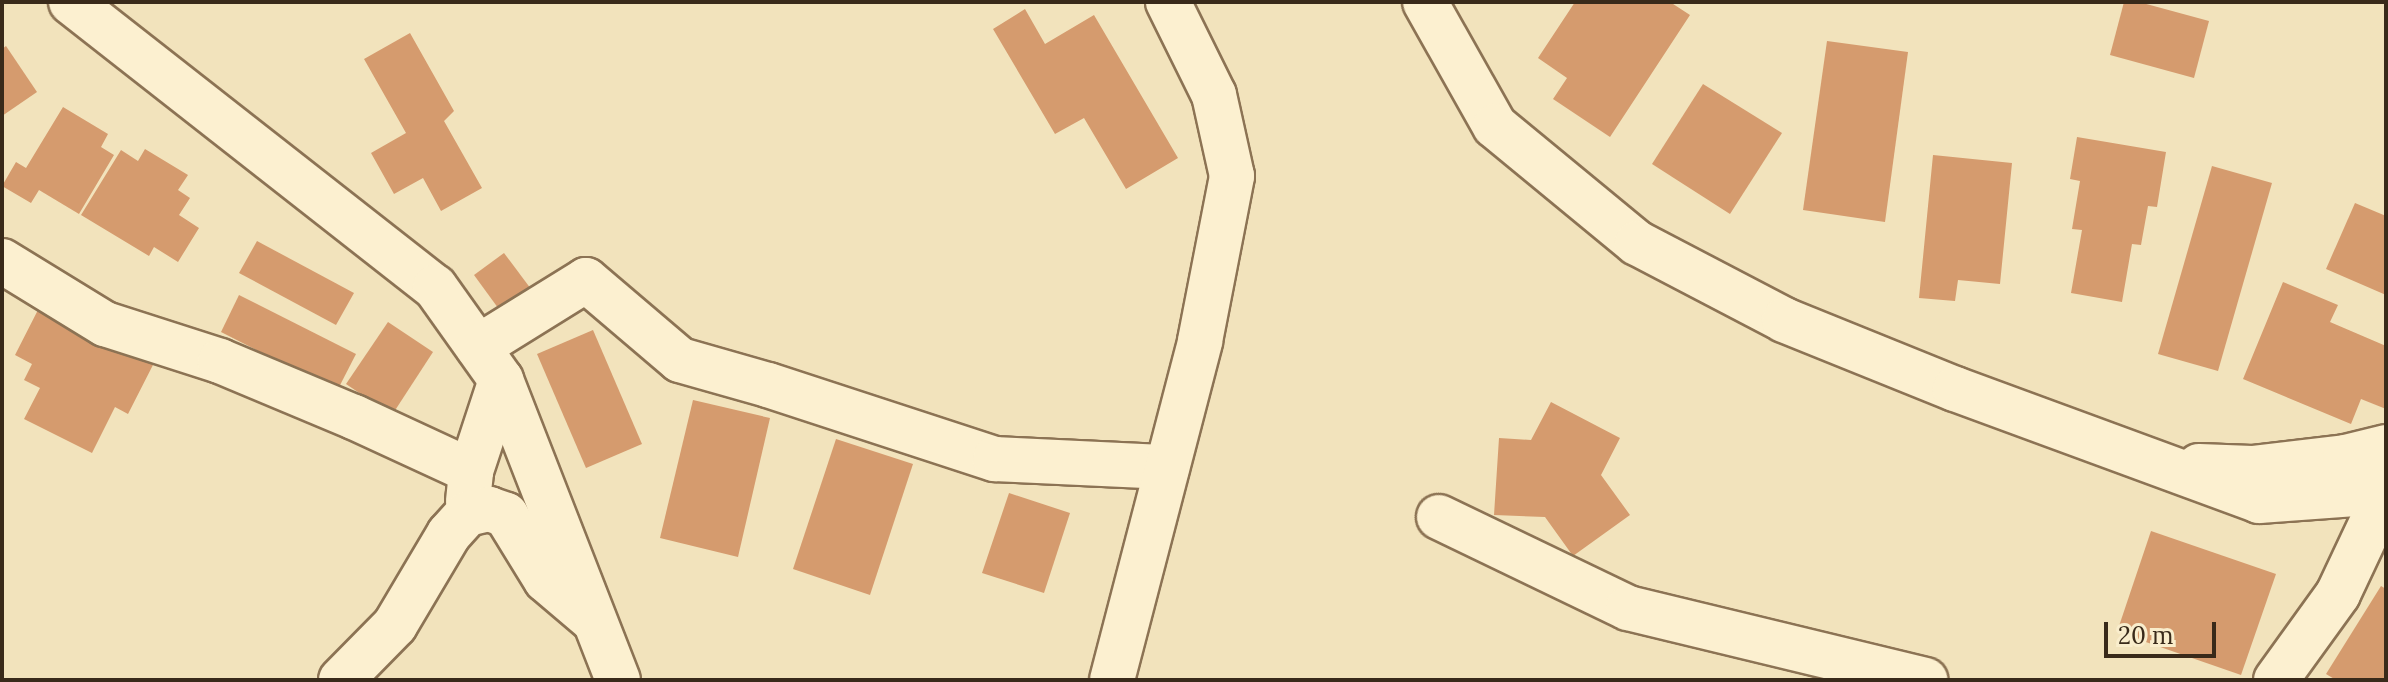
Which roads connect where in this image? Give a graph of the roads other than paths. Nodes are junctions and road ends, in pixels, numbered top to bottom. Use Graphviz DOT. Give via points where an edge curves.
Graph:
graph roads {
  1 [pos="71,2"];
  2 [pos="1168,2"];
  3 [pos="1425,2"];
  4 [pos="2,261"];
  5 [pos="490,364"];
  6 [pos="2386,447"];
  7 [pos="2157,464"];
  8 [pos="1167,467"];
  9 [pos="471,471"];
  10 [pos="2386,492"];
  11 [pos="467,514"];
  12 [pos="1439,517"];
  13 [pos="596,622"];
  14 [pos="341,680"];
  15 [pos="618,680"];
  16 [pos="1112,680"];
  17 [pos="1925,680"];
  18 [pos="2276,680"];
  1 -- 5 [label="street" via="435,287"];
  2 -- 8 [label="street" via="1214,95 1232,176 1200,341"];
  3 -- 7 [label="street" via="1495,126 1637,243 1784,320"];
  4 -- 9 [label="street" via="105,324 233,366"];
  5 -- 8 [label="street" via="586,280 680,360 995,459"];
  5 -- 9 [label="street"];
  5 -- 13 [label="street"];
  6 -- 7 [label="street" via="2252,468"];
  7 -- 10 [label="street" via="2259,501"];
  8 -- 16 [label="street"];
  9 -- 11 [label="street"];
  10 -- 18 [label="street" via="2338,594"];
  11 -- 13 [label="street" via="489,509 506,515 546,580"];
  11 -- 14 [label="street" via="449,534 395,625"];
  12 -- 17 [label="street" via="1628,608"];
  13 -- 15 [label="street"];
}
